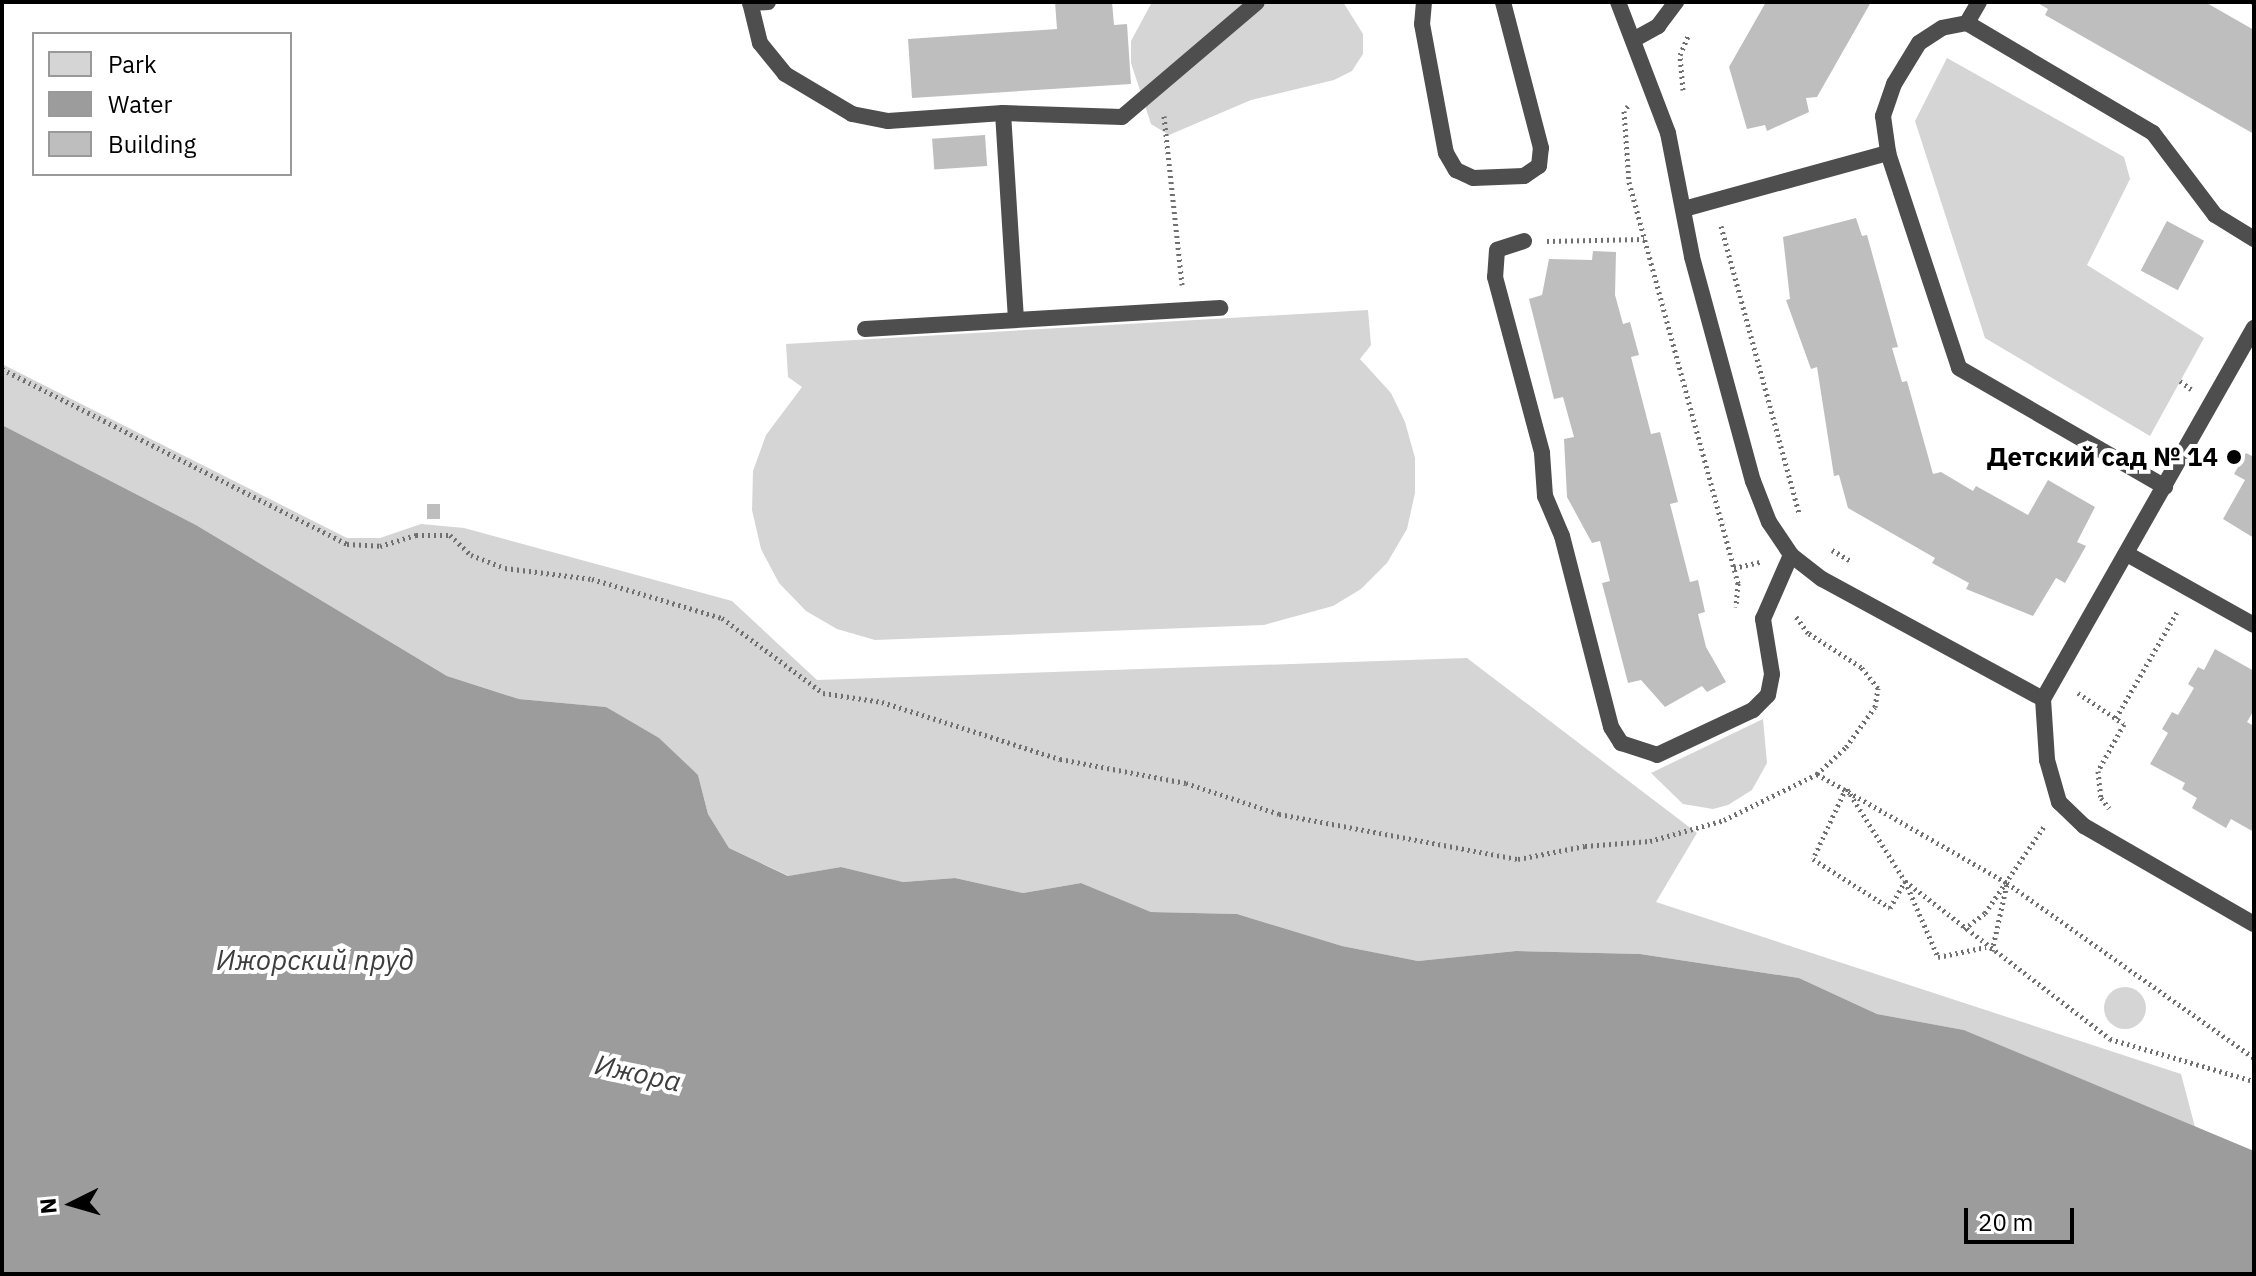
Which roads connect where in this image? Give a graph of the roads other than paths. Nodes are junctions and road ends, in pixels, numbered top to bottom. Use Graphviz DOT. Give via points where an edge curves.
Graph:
graph roads {
  1 [pos="750,2"];
  2 [pos="768,2"];
  3 [pos="1257,2"];
  4 [pos="1424,2"];
  5 [pos="1503,2"];
  6 [pos="1618,2"];
  7 [pos="1676,2"];
  8 [pos="1979,2"];
  9 [pos="1967,23"];
  10 [pos="1633,40"];
  11 [pos="1003,113"];
  12 [pos="1888,153"];
  13 [pos="1684,209"];
  14 [pos="2254,239"];
  15 [pos="1532,241"];
  16 [pos="1220,308"];
  17 [pos="1016,320"];
  18 [pos="2254,328"];
  19 [pos="865,329"];
  20 [pos="2165,487"];
  21 [pos="2127,554"];
  22 [pos="1791,555"];
  23 [pos="2254,625"];
  24 [pos="2043,699"];
  25 [pos="2254,924"];
  1 -- 2 [label="lane"];
  1 -- 11 [label="lane" via="760,43 785,74 852,114 888,121"];
  3 -- 11 [label="lane" via="1122,117"];
  4 -- 5 [label="lane" via="1422,24 1446,153 1456,170 1473,178 1524,176 1539,166 1541,148"];
  6 -- 10 [label="lane"];
  7 -- 10 [label="lane" via="1658,26"];
  8 -- 9 [label="lane"];
  9 -- 12 [label="lane" via="1942,28 1919,43 1894,84 1883,116"];
  9 -- 14 [label="lane" via="2153,133 2215,215"];
  10 -- 13 [label="lane" via="1668,133"];
  11 -- 17 [label="lane"];
  12 -- 13 [label="lane"];
  12 -- 20 [label="lane" via="1959,368"];
  13 -- 22 [label="lane" via="1692,257 1753,481 1769,522"];
  15 -- 22 [label="lane" via="1508,242 1497,250 1495,277 1542,453 1551,516 1562,536 1611,727 1621,743 1657,755 1753,710 1768,695 1772,674 1763,619"];
  16 -- 17 [label="lane"];
  17 -- 19 [label="lane"];
  18 -- 20 [label="lane"];
  20 -- 21 [label="lane"];
  21 -- 23 [label="lane"];
  21 -- 24 [label="lane"];
  22 -- 24 [label="lane" via="1822,579"];
  24 -- 25 [label="lane" via="2047,760 2059,802 2084,826"];
}
